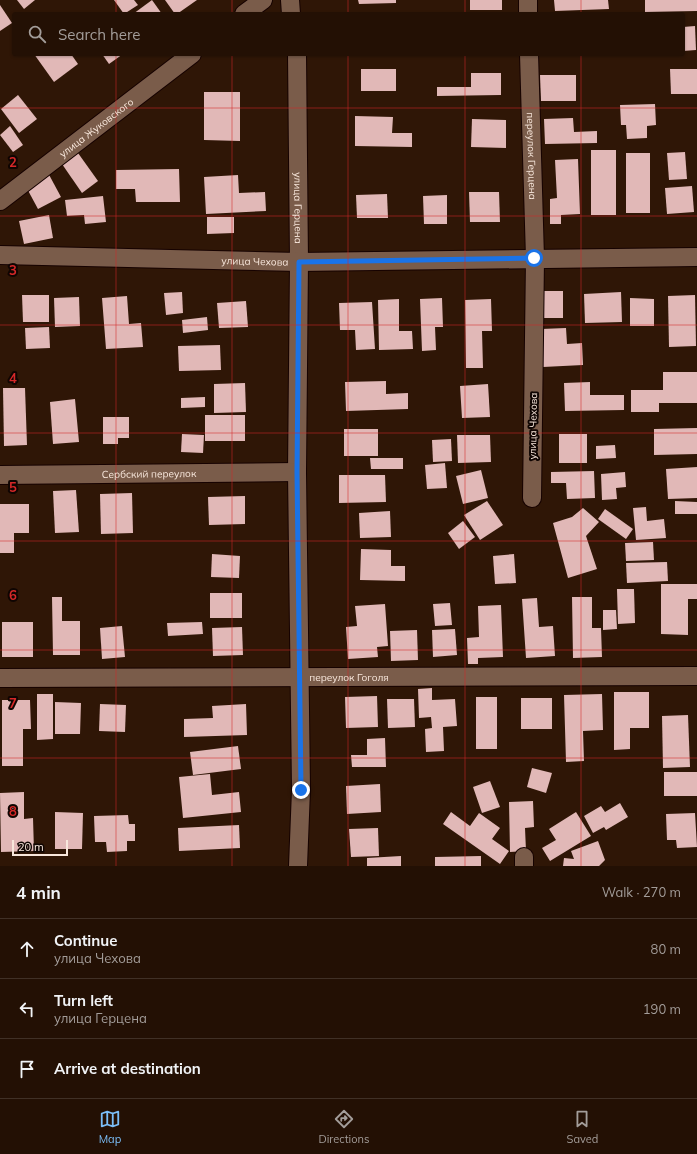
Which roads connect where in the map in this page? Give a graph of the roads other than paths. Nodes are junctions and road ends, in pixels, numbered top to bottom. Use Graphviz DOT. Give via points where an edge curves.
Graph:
graph roads {
  1 [pos="263,0"];
  2 [pos="290,0"];
  3 [pos="528,0"];
  4 [pos="247,12"];
  5 [pos="292,12"];
  6 [pos="528,12"];
  7 [pos="189,56"];
  8 [pos="297,56"];
  9 [pos="530,56"];
  10 [pos="0,200"];
  11 [pos="0,255"];
  12 [pos="697,257"];
  13 [pos="534,258"];
  14 [pos="299,262"];
  15 [pos="297,472"];
  16 [pos="0,474"];
  17 [pos="532,498"];
  18 [pos="299,676"];
  19 [pos="697,676"];
  20 [pos="0,678"];
  21 [pos="298,866"];
  1 -- 4 [label="street"];
  2 -- 5 [label="street"];
  3 -- 6 [label="street"];
  7 -- 10 [label="street, улица Жуковского"];
  8 -- 14 [label="street, улица Герцена"];
  9 -- 13 [label="street, переулок Герцена"];
  11 -- 14 [label="street, улица Чехова"];
  12 -- 13 [label="street, улица Чехова"];
  13 -- 14 [label="street, улица Чехова"];
  13 -- 17 [label="street, улица Чехова"];
  14 -- 15 [label="street, улица Герцена"];
  15 -- 16 [label="street, Сербский переулок"];
  15 -- 18 [label="street, улица Герцена"];
  18 -- 19 [label="street, переулок Гоголя"];
  18 -- 20 [label="street, переулок Гоголя"];
  18 -- 21 [label="street, улица Герцена" via="301,790"];
}
